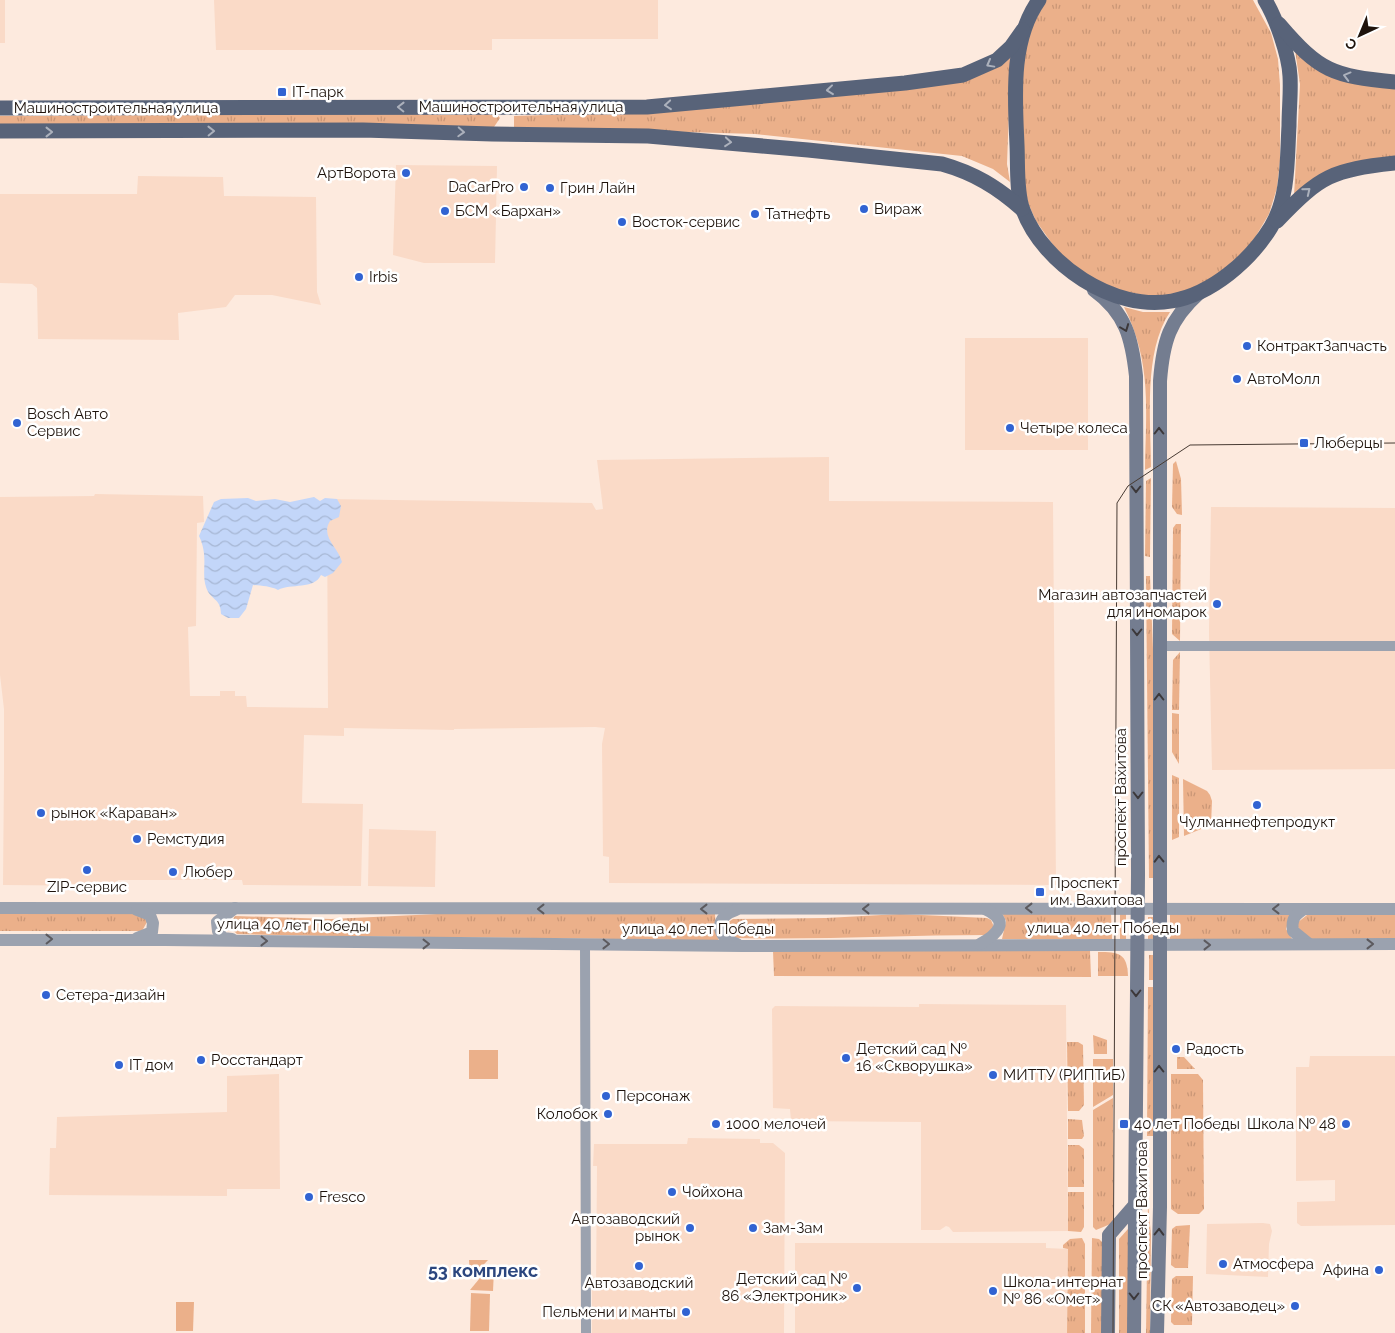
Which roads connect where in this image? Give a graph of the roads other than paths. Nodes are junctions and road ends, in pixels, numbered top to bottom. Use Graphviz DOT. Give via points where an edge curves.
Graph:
graph roads {
  1 [pos="1039,0"];
  2 [pos="1265,0"];
  3 [pos="1276,21"];
  4 [pos="1024,30"];
  5 [pos="1395,82"];
  6 [pos="0,108"];
  7 [pos="493,108"];
  8 [pos="0,131"];
  9 [pos="492,134"];
  10 [pos="1395,163"];
  11 [pos="1022,209"];
  12 [pos="1272,226"];
  13 [pos="1082,280"];
  14 [pos="1201,291"];
  15 [pos="1137,583"];
  16 [pos="1159,584"];
  17 [pos="1159,646"];
  18 [pos="1395,646"];
  19 [pos="0,908"];
  20 [pos="131,908"];
  21 [pos="235,908"];
  22 [pos="985,908"];
  23 [pos="1137,908"];
  24 [pos="1158,908"];
  25 [pos="738,909"];
  26 [pos="1304,909"];
  27 [pos="1395,909"];
  28 [pos="0,940"];
  29 [pos="130,940"];
  30 [pos="244,941"];
  31 [pos="585,944"];
  32 [pos="980,944"];
  33 [pos="1309,944"];
  34 [pos="1395,944"];
  35 [pos="1136,945"];
  36 [pos="1158,945"];
  37 [pos="742,946"];
  38 [pos="1136,1165"];
  39 [pos="1160,1168"];
  40 [pos="1135,1205"];
  41 [pos="586,1333"];
  42 [pos="1108,1333"];
  43 [pos="1134,1333"];
  44 [pos="1158,1333"];
  1 -- 4 [label="main road"];
  2 -- 3 [label="main road"];
  5 -- 3 [label="main road, one-way" via="1357,78 1314,62"];
  3 -- 12 [label="main road" via="1290,74 1285,189"];
  4 -- 7 [label="main road, Машиностроительная улица, one-way" via="997,60 944,79 647,107"];
  4 -- 11 [label="main road" via="1016,73"];
  7 -- 6 [label="main road, Машиностроительная улица, one-way"];
  7 -- 9 [label="main road" via="506,114 507,121"];
  8 -- 9 [label="main road, Машиностроительная улица, one-way" via="363,130"];
  9 -- 11 [label="main road, Машиностроительная улица, one-way" via="648,136 942,164 986,180"];
  12 -- 10 [label="main road, one-way" via="1298,199 1334,173 1354,167"];
  11 -- 13 [label="main road" via="1034,232 1056,259"];
  12 -- 14 [label="main road" via="1255,249 1224,277"];
  13 -- 14 [label="main road" via="1117,296 1147,303 1173,301"];
  13 -- 15 [label="main road, проспект Вахитова, one-way" via="1110,302 1119,314 1134,360"];
  16 -- 14 [label="main road, проспект Вахитова, one-way" via="1162,357 1174,321 1182,308"];
  15 -- 16 [label="main road" via="1143,562 1148,560 1152,562"];
  15 -- 23 [label="main road, проспект Вахитова, one-way"];
  16 -- 17 [label="main road, проспект Вахитова"];
  17 -- 18 [label="street"];
  24 -- 17 [label="main road, проспект Вахитова, one-way"];
  19 -- 20 [label="street, улица 40 лет Победы"];
  20 -- 21 [label="street, улица 40 лет Победы"];
  20 -- 29 [label="street" via="150,915 153,923 152,932"];
  25 -- 21 [label="street, улица 40 лет Победы, one-way"];
  21 -- 30 [label="street" via="217,922 218,931 223,938"];
  23 -- 22 [label="street, улица 40 лет Победы, one-way"];
  22 -- 25 [label="street, улица 40 лет Победы, one-way"];
  22 -- 32 [label="street" via="1000,921 999,930"];
  23 -- 24 [label="street, улица 40 лет Победы"];
  23 -- 35 [label="main road, проспект Вахитова"];
  26 -- 24 [label="street, улица 40 лет Победы, one-way"];
  24 -- 36 [label="main road, проспект Вахитова"];
  25 -- 37 [label="street" via="725,913 720,926 723,936"];
  26 -- 27 [label="street, улица 40 лет Победы"];
  26 -- 33 [label="street" via="1296,914 1292,924 1293,931"];
  28 -- 29 [label="street, улица 40 лет Победы, one-way"];
  29 -- 30 [label="street, улица 40 лет Победы"];
  30 -- 31 [label="street, улица 40 лет Победы, one-way"];
  31 -- 37 [label="street, улица 40 лет Победы, one-way"];
  31 -- 41 [label="street"];
  32 -- 35 [label="street, улица 40 лет Победы"];
  32 -- 37 [label="street, улица 40 лет Победы"];
  33 -- 34 [label="street, улица 40 лет Победы, one-way"];
  36 -- 33 [label="street, улица 40 лет Победы, one-way"];
  35 -- 36 [label="street, улица 40 лет Победы"];
  35 -- 38 [label="main road, проспект Вахитова, one-way"];
  39 -- 36 [label="main road, проспект Вахитова, one-way"];
  38 -- 39 [label="main road" via="1142,1143 1146,1141 1152,1144"];
  38 -- 40 [label="main road, проспект Вахитова"];
  44 -- 39 [label="main road, проспект Вахитова, one-way"];
  40 -- 42 [label="main road" via="1109,1235"];
  40 -- 43 [label="main road, проспект Вахитова, one-way"];
}
